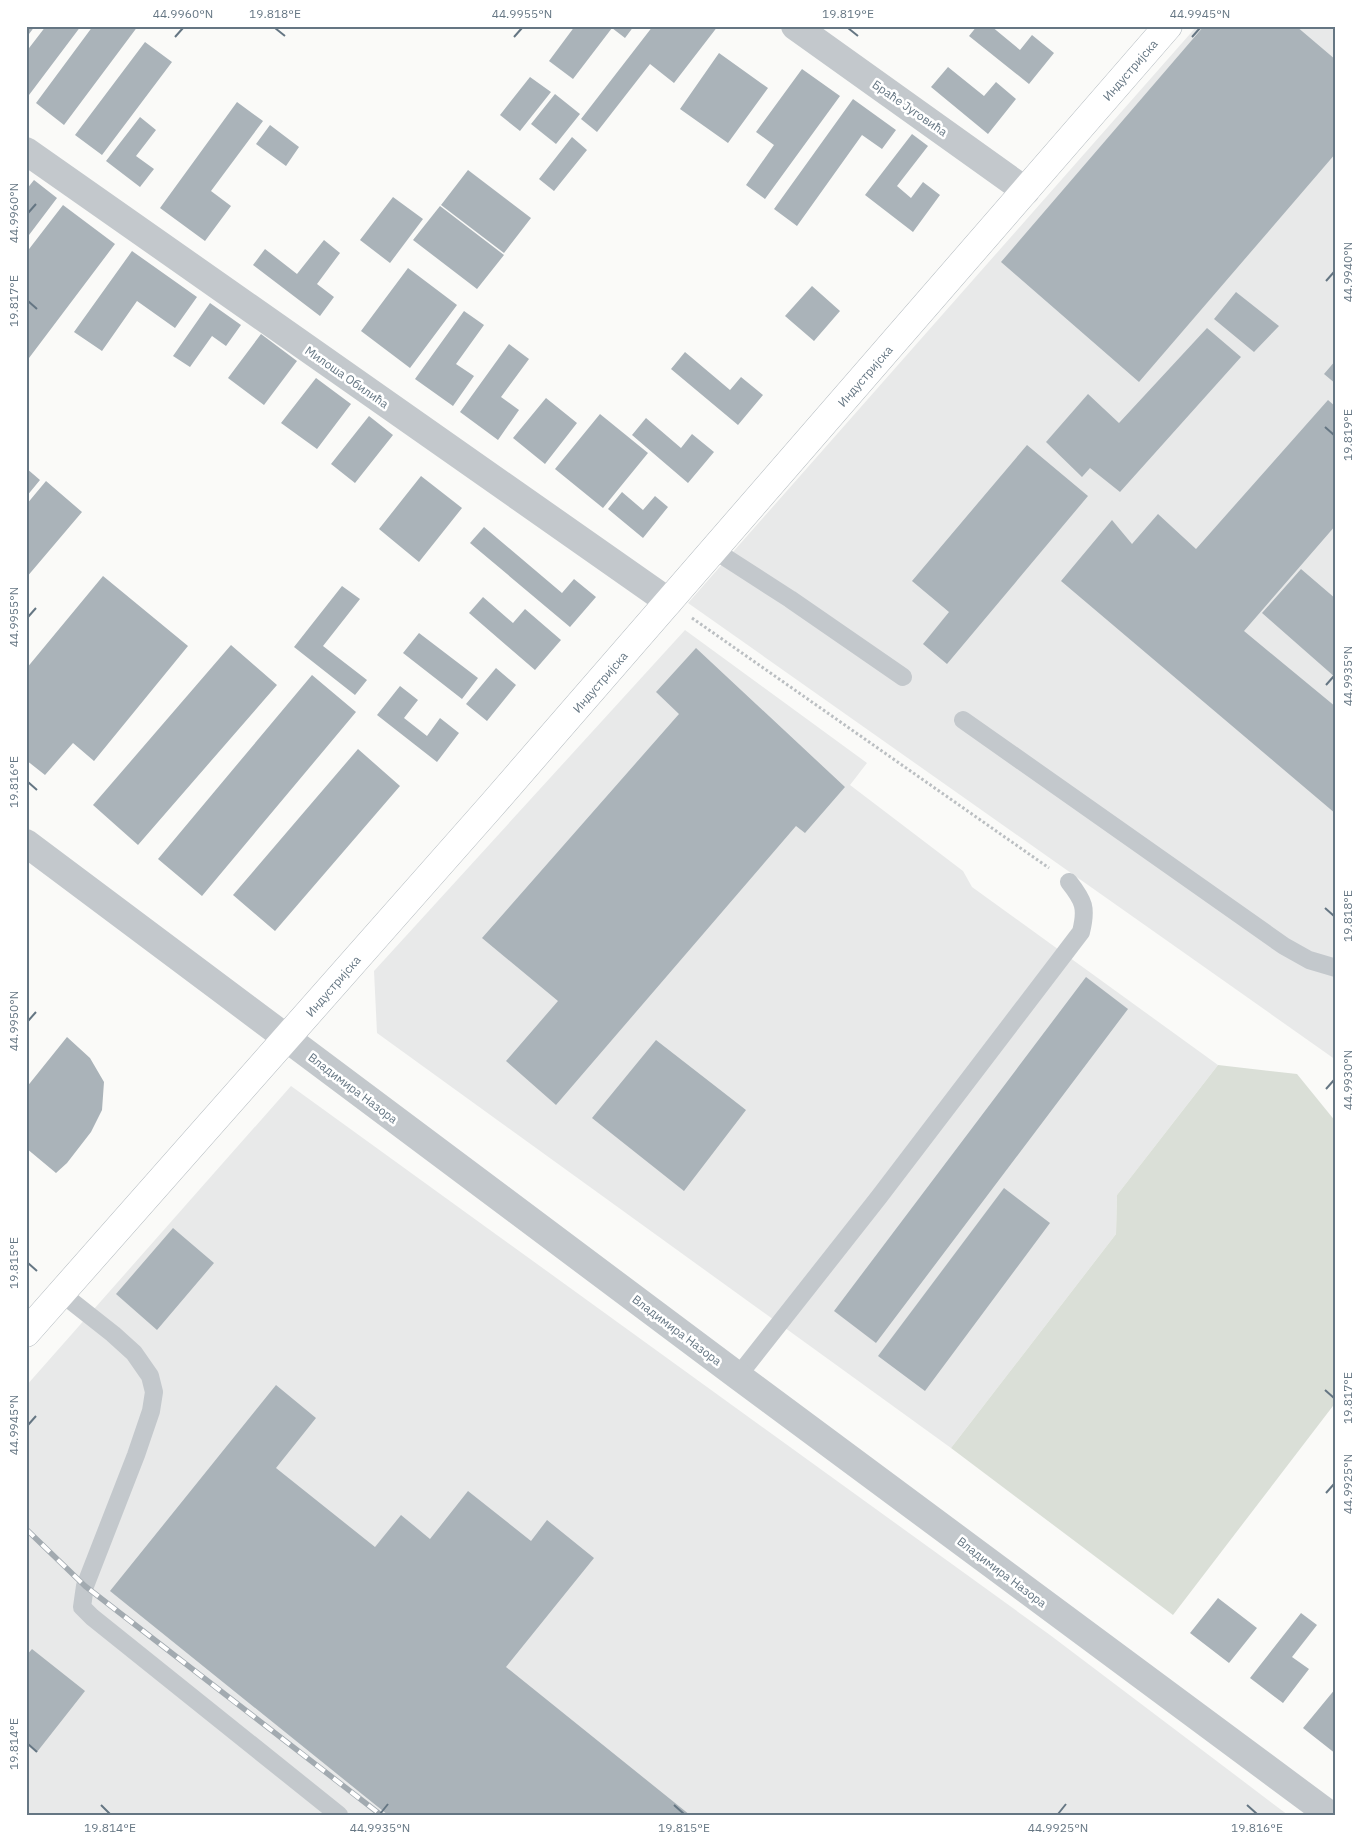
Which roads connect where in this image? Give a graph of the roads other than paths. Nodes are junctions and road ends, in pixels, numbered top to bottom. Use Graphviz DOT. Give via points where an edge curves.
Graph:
graph roads {
  1 [pos="795,26"];
  2 [pos="1168,26"];
  3 [pos="26,151"];
  4 [pos="1026,191"];
  5 [pos="714,550"];
  6 [pos="669,602"];
  7 [pos="903,677"];
  8 [pos="963,720"];
  9 [pos="26,843"];
  10 [pos="1069,882"];
  11 [pos="1336,968"];
  12 [pos="286,1038"];
  13 [pos="61,1294"];
  14 [pos="26,1333"];
  15 [pos="738,1376"];
  16 [pos="339,1815"];
  17 [pos="1330,1815"];
  1 -- 4 [label="street, Браће Југовића"];
  2 -- 4 [label="main road, Индустријска"];
  3 -- 6 [label="street, Милоша Обилића"];
  4 -- 5 [label="main road, Индустријска"];
  5 -- 6 [label="main road, Индустријска"];
  5 -- 7 [label="lane"];
  6 -- 12 [label="main road, Индустријска"];
  8 -- 11 [label="lane" via="1284,946 1309,960"];
  9 -- 12 [label="street, Владимира Назора"];
  10 -- 15 [label="lane" via="1082,898 1085,917 1081,932"];
  12 -- 13 [label="main road, Индустријска"];
  12 -- 15 [label="street, Владимира Назора"];
  13 -- 14 [label="main road, Индустријска"];
  13 -- 16 [label="lane" via="134,1353 150,1376 154,1392 151,1412 136,1455 85,1586 82,1607"];
  15 -- 17 [label="street, Владимира Назора"];
}
